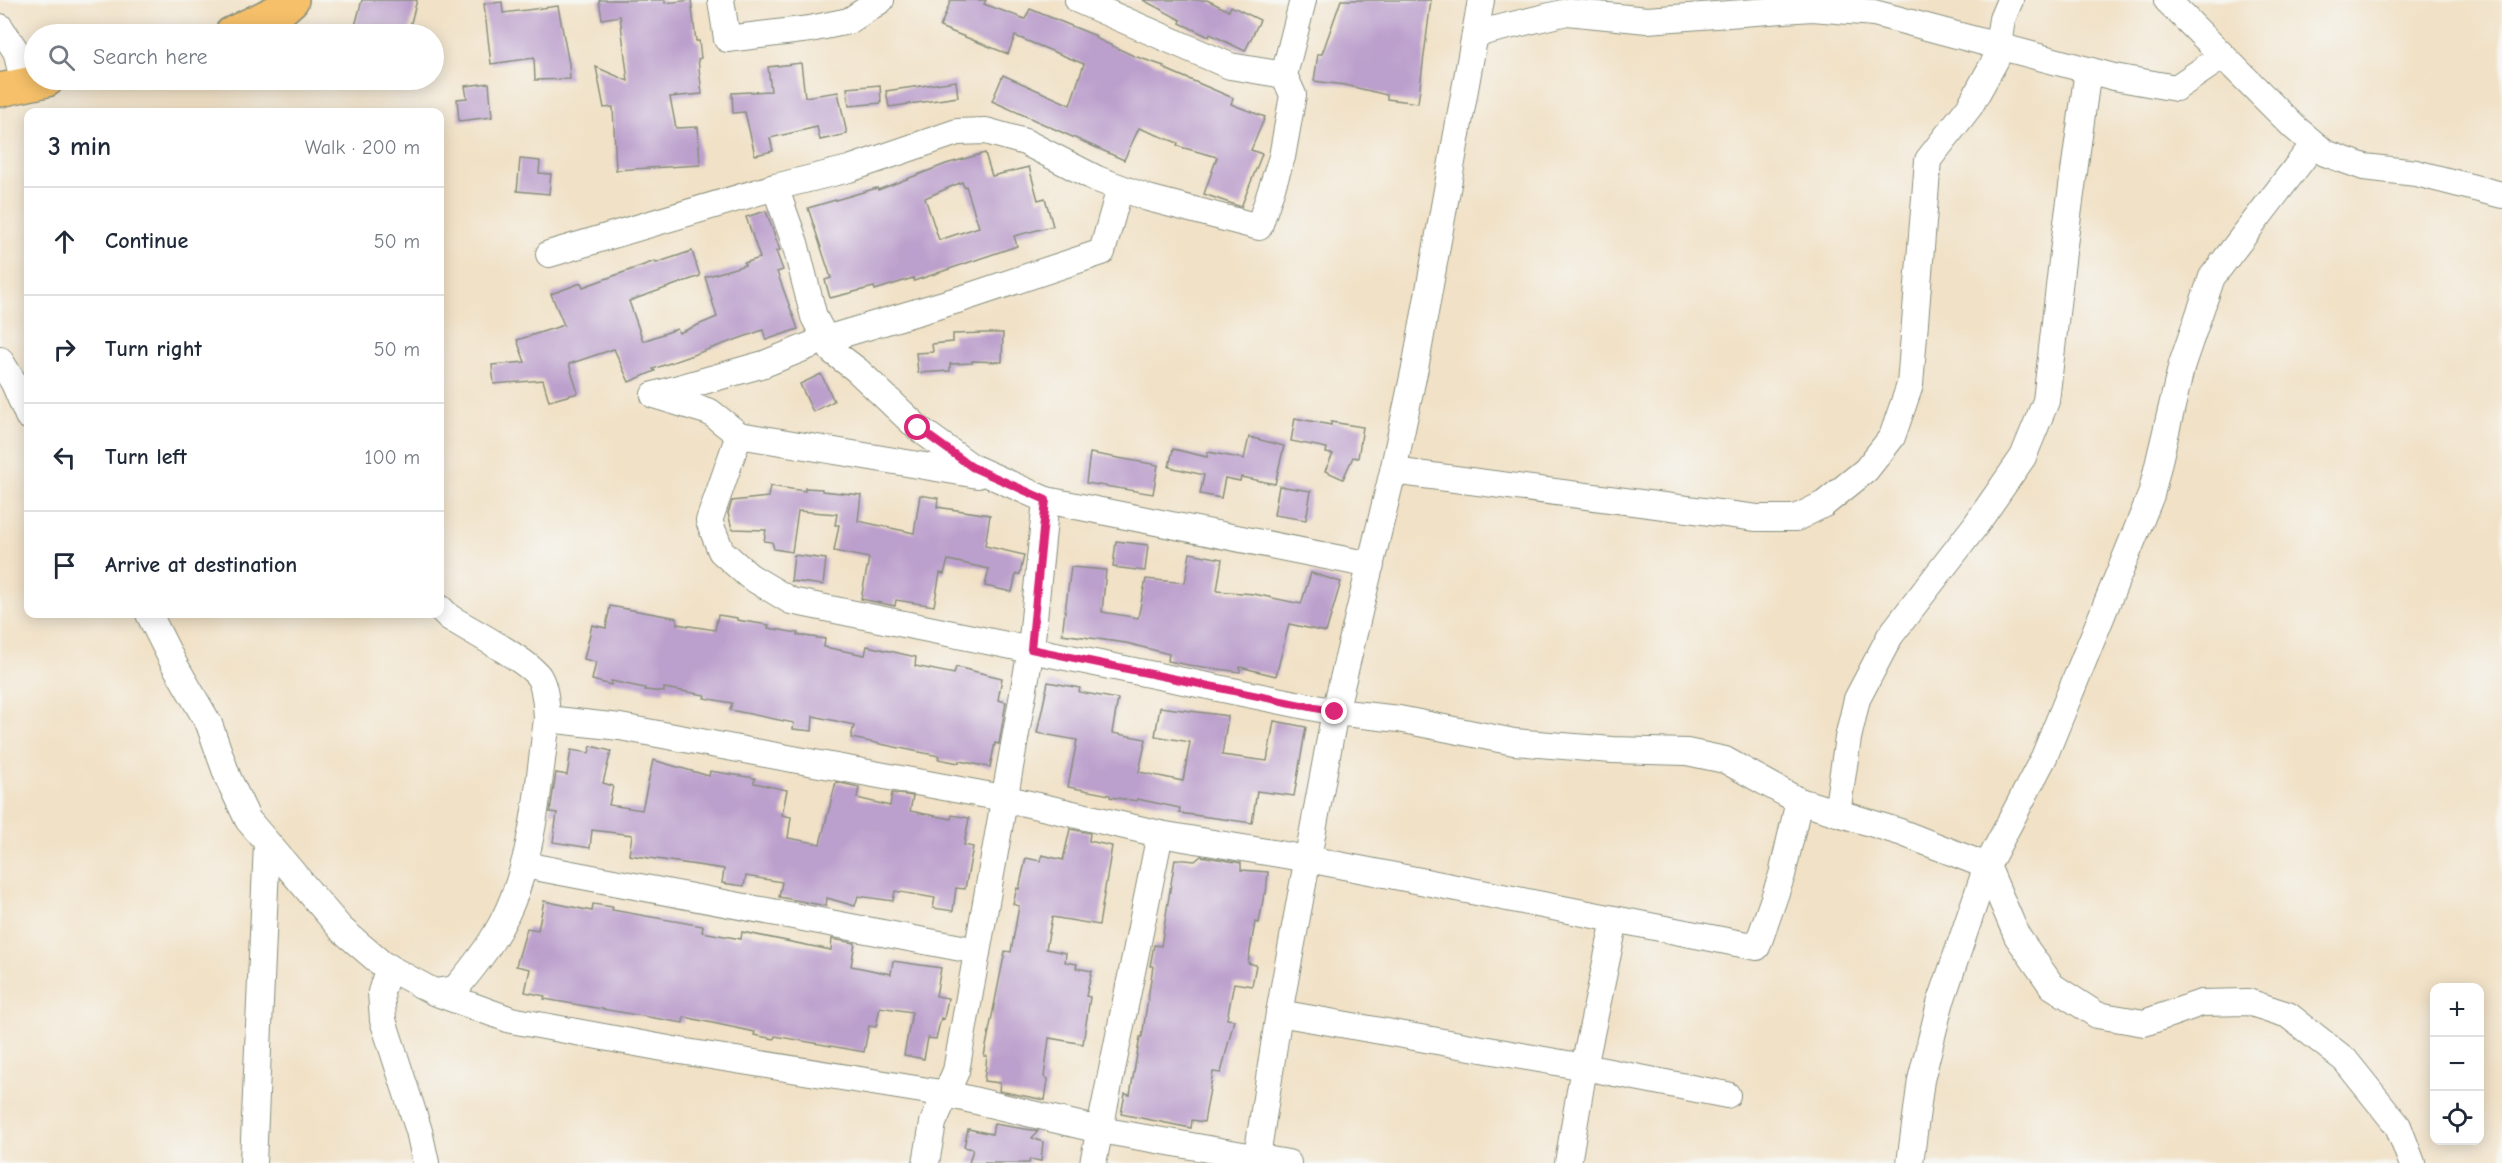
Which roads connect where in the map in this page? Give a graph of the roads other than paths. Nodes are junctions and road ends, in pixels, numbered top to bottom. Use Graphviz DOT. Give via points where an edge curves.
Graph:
graph roads {
  1 [pos="292,0"];
  2 [pos="721,0"];
  3 [pos="881,0"];
  4 [pos="1078,0"];
  5 [pos="1303,0"];
  6 [pos="1481,0"];
  7 [pos="2010,0"];
  8 [pos="2167,0"];
  9 [pos="251,24"];
  10 [pos="0,27"];
  11 [pos="1475,34"];
  12 [pos="1998,45"];
  13 [pos="2223,56"];
  14 [pos="2088,70"];
  15 [pos="1284,75"];
  16 [pos="24,84"];
  17 [pos="2314,144"];
  18 [pos="775,187"];
  19 [pos="1120,188"];
  20 [pos="2502,195"];
  21 [pos="549,254"];
  22 [pos="825,339"];
  23 [pos="0,360"];
  24 [pos="24,407"];
  25 [pos="739,435"];
  26 [pos="1393,471"];
  27 [pos="997,478"];
  28 [pos="1046,500"];
  29 [pos="1371,565"];
  30 [pos="444,612"];
  31 [pos="151,618"];
  32 [pos="1031,649"];
  33 [pos="1335,712"];
  34 [pos="547,719"];
  35 [pos="1004,798"];
  36 [pos="1799,801"];
  37 [pos="1837,813"];
  38 [pos="1161,834"];
  39 [pos="267,843"];
  40 [pos="1308,860"];
  41 [pos="524,866"];
  42 [pos="1987,866"];
  43 [pos="1615,920"];
  44 [pos="976,951"];
  45 [pos="389,967"];
  46 [pos="434,992"];
  47 [pos="1279,1013"];
  48 [pos="1584,1067"];
  49 [pos="947,1094"];
  50 [pos="1727,1095"];
  51 [pos="1100,1130"];
  52 [pos="1257,1160"];
  53 [pos="253,1163"];
  54 [pos="426,1163"];
  55 [pos="926,1163"];
  56 [pos="1093,1163"];
  57 [pos="1288,1163"];
  58 [pos="1568,1163"];
  59 [pos="1910,1163"];
  60 [pos="2412,1163"];
  1 -- 9 [label="highway"];
  2 -- 3 [label="street" via="727,39 849,21"];
  4 -- 15 [label="street" via="1230,66"];
  5 -- 15 [label="street"];
  6 -- 11 [label="street"];
  7 -- 12 [label="street" via="2002,18"];
  8 -- 13 [label="street"];
  10 -- 16 [label="street" via="16,51"];
  11 -- 12 [label="street" via="1567,12 1647,20 1812,8 1874,13"];
  11 -- 26 [label="street" via="1437,255"];
  12 -- 14 [label="street"];
  12 -- 26 [label="street" via="1996,59 1970,106 1928,160 1910,385 1892,437 1866,470 1824,504 1796,518 1757,518"];
  13 -- 14 [label="street" via="2176,88"];
  13 -- 17 [label="street"];
  14 -- 37 [label="street" via="2046,401 2023,457 1890,636 1857,699"];
  15 -- 19 [label="street" via="1293,95 1282,157 1259,227"];
  17 -- 20 [label="street" via="2325,153 2364,167 2416,173"];
  17 -- 42 [label="street" via="2212,277 2182,364 2151,495 2044,757"];
  18 -- 19 [label="street" via="849,169 957,132 986,131 1025,142"];
  18 -- 21 [label="street"];
  18 -- 22 [label="street" via="795,243 814,317"];
  19 -- 22 [label="street" via="1102,252"];
  22 -- 25 [label="street" via="764,363 654,395 710,412"];
  22 -- 27 [label="street" via="832,351 918,428 972,467"];
  23 -- 24 [label="street"];
  25 -- 27 [label="street"];
  25 -- 32 [label="street" via="709,521 721,551 749,576 791,601"];
  26 -- 29 [label="street"];
  27 -- 28 [label="street"];
  28 -- 29 [label="street"];
  28 -- 32 [label="street"];
  29 -- 33 [label="street"];
  30 -- 34 [label="street" via="519,659 538,676"];
  31 -- 39 [label="street" via="209,724 248,820"];
  32 -- 33 [label="street"];
  32 -- 35 [label="street"];
  33 -- 36 [label="street" via="1399,719 1514,741 1687,752 1725,760"];
  33 -- 40 [label="street"];
  34 -- 35 [label="street" via="620,727"];
  34 -- 41 [label="street"];
  35 -- 38 [label="street"];
  35 -- 44 [label="street"];
  36 -- 37 [label="street"];
  36 -- 43 [label="street" via="1782,875 1757,947"];
  37 -- 42 [label="street" via="1900,832"];
  38 -- 40 [label="street"];
  38 -- 51 [label="street"];
  39 -- 45 [label="street" via="341,929"];
  39 -- 53 [label="street"];
  40 -- 43 [label="street"];
  40 -- 47 [label="street"];
  41 -- 44 [label="street"];
  41 -- 46 [label="street" via="506,917 479,960 455,989"];
  42 -- 59 [label="street" via="1940,1004 1921,1080"];
  42 -- 60 [label="street" via="2017,936 2052,986 2097,1015 2144,1023 2201,1003 2248,1002 2289,1015 2345,1060 2398,1126"];
  43 -- 48 [label="street"];
  44 -- 49 [label="street" via="956,1071"];
  45 -- 46 [label="street"];
  45 -- 54 [label="street" via="381,992 383,1020"];
  46 -- 49 [label="street" via="512,1020"];
  47 -- 48 [label="street"];
  47 -- 52 [label="street"];
  48 -- 50 [label="street"];
  48 -- 58 [label="street"];
  49 -- 51 [label="street"];
  49 -- 55 [label="street" via="933,1123"];
  51 -- 52 [label="street"];
  51 -- 56 [label="street"];
  52 -- 57 [label="street"];
}
